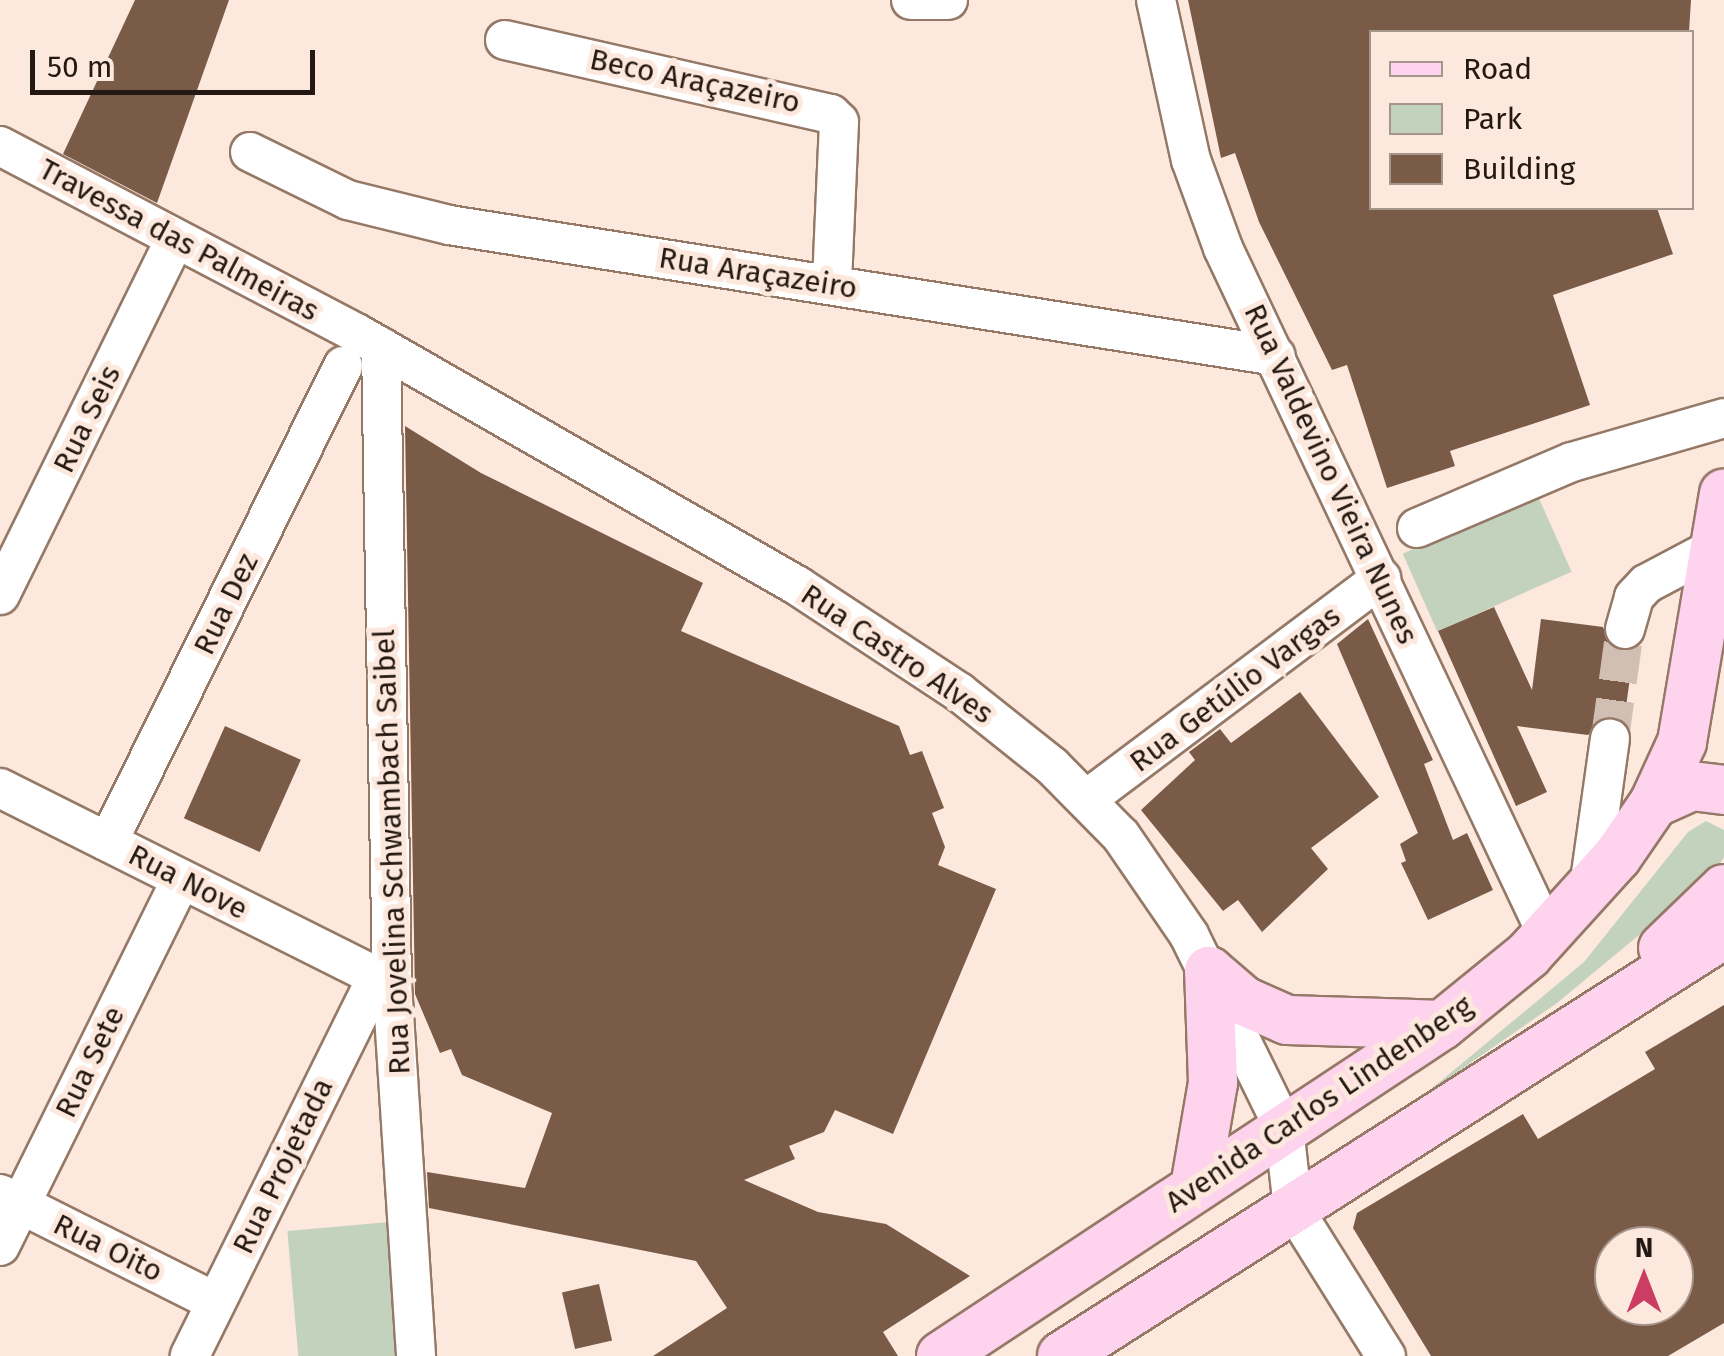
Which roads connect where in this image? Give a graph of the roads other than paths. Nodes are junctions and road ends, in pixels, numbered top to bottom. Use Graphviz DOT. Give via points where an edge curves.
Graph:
graph roads {
  1 [pos="911,0"];
  2 [pos="948,0"];
  3 [pos="1156,0"];
  4 [pos="505,40"];
  5 [pos="0,146"];
  6 [pos="250,152"];
  7 [pos="174,242"];
  8 [pos="832,284"];
  9 [pos="361,349"];
  10 [pos="1276,356"];
  11 [pos="1724,418"];
  12 [pos="1721,520"];
  13 [pos="1418,528"];
  14 [pos="1381,578"];
  15 [pos="0,595"];
  16 [pos="1625,630"];
  17 [pos="1610,738"];
  18 [pos="0,788"];
  19 [pos="1724,790"];
  20 [pos="1087,800"];
  21 [pos="1654,802"];
  22 [pos="108,842"];
  23 [pos="181,879"];
  24 [pos="1589,888"];
  25 [pos="1724,890"];
  26 [pos="1547,934"];
  27 [pos="1724,934"];
  28 [pos="1209,971"];
  29 [pos="377,977"];
  30 [pos="1588,1019"];
  31 [pos="1442,1025"];
  32 [pos="1284,1128"];
  33 [pos="1370,1155"];
  34 [pos="1195,1187"];
  35 [pos="10,1199"];
  36 [pos="1293,1208"];
  37 [pos="0,1246"];
  38 [pos="216,1302"];
  39 [pos="190,1356"];
  40 [pos="416,1356"];
  41 [pos="941,1356"];
  42 [pos="1062,1356"];
  43 [pos="1386,1356"];
  1 -- 2 [label="street"];
  3 -- 10 [label="street, Rua Valdevino Vieira Nunes" via="1196,174"];
  4 -- 8 [label="street, Beco Araçazeiro" via="831,114 838,122"];
  5 -- 7 [label="street, Travessa das Palmeiras"];
  6 -- 8 [label="street, Rua Araçazeiro" via="348,200 449,225"];
  7 -- 9 [label="street, Travessa das Palmeiras"];
  7 -- 15 [label="street, Rua Seis"];
  8 -- 10 [label="street, Rua Araçazeiro"];
  9 -- 20 [label="street, Rua Castro Alves" via="850,618 1015,734"];
  9 -- 22 [label="street, Rua Dez"];
  9 -- 40 [label="street, Rua Jovelina Schwambach Saibel"];
  10 -- 14 [label="street, Rua Valdevino Vieira Nunes"];
  11 -- 13 [label="street" via="1572,462"];
  12 -- 16 [label="street" via="1646,584 1634,598"];
  12 -- 21 [label="main road, Avenida Carlos Lindenberg" via="1691,709"];
  14 -- 20 [label="street, Rua Getúlio Vargas"];
  14 -- 26 [label="street, Rua Valdevino Vieira Nunes"];
  17 -- 24 [label="street"];
  18 -- 22 [label="street, Rua Nove"];
  19 -- 21 [label="main road" via="1692,786"];
  20 -- 28 [label="street, Rua Castro Alves" via="1150,872"];
  21 -- 24 [label="main road, Avenida Carlos Lindenberg"];
  22 -- 23 [label="street, Rua Nove"];
  23 -- 29 [label="street, Rua Nove"];
  23 -- 35 [label="street, Rua Sete"];
  24 -- 26 [label="main road, Avenida Carlos Lindenberg"];
  25 -- 30 [label="main road"];
  26 -- 31 [label="main road, Avenida Carlos Lindenberg"];
  27 -- 30 [label="main road"];
  28 -- 31 [label="main road" via="1244,1002 1299,1023"];
  28 -- 32 [label="street, Rua Castro Alves"];
  28 -- 34 [label="main road" via="1214,1064"];
  29 -- 38 [label="street, Rua Projetada"];
  30 -- 33 [label="main road"];
  31 -- 32 [label="main road, Avenida Carlos Lindenberg"];
  32 -- 33 [label="main road"];
  32 -- 34 [label="main road, Avenida Carlos Lindenberg"];
  32 -- 36 [label="street, Rua Castro Alves"];
  33 -- 36 [label="main road"];
  34 -- 41 [label="main road, Avenida Carlos Lindenberg"];
  35 -- 37 [label="street, Rua Sete"];
  35 -- 38 [label="street, Rua Oito"];
  36 -- 42 [label="main road"];
  36 -- 43 [label="street"];
  38 -- 39 [label="street, Rua Projetada"];
}
